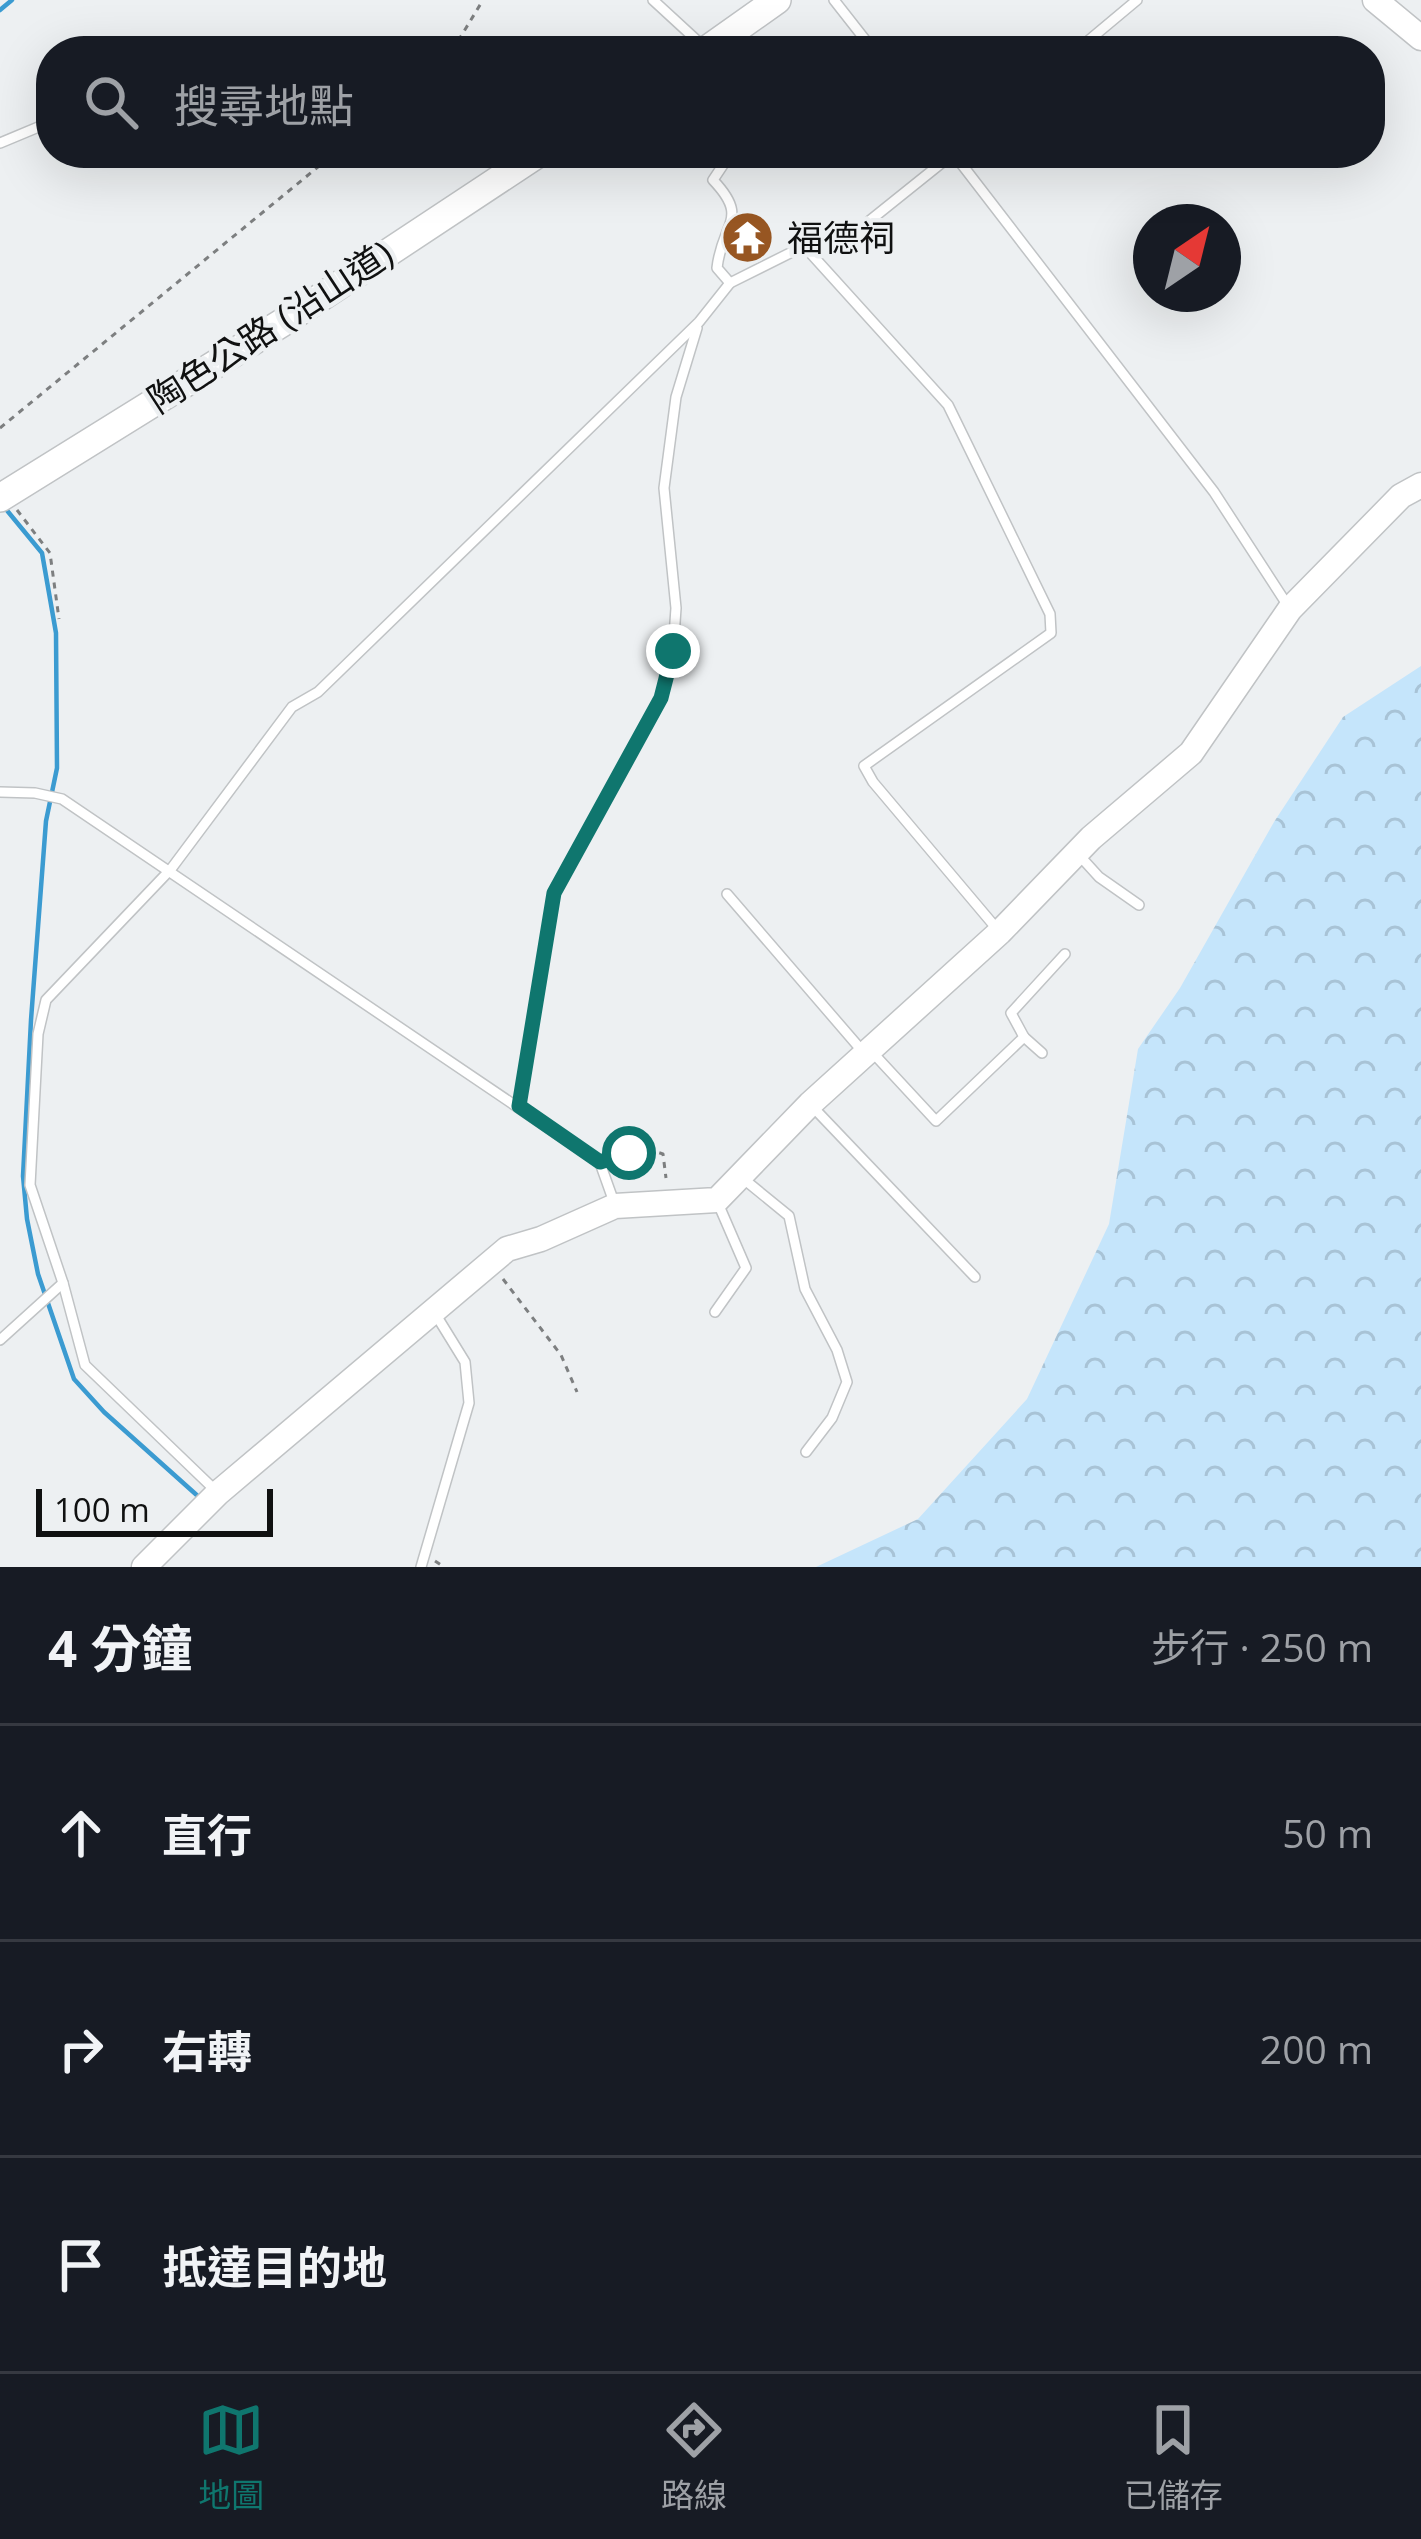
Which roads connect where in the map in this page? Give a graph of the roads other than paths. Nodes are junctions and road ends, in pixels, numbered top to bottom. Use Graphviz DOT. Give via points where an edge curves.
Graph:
graph roads {
  1 [pos="652,0"];
  2 [pos="777,0"];
  3 [pos="834,0"];
  4 [pos="1137,0"];
  5 [pos="1375,0"];
  6 [pos="691,36"];
  7 [pos="726,36"];
  8 [pos="862,36"];
  9 [pos="1094,36"];
  10 [pos="1421,38"];
  11 [pos="36,127"];
  12 [pos="0,143"];
  13 [pos="516,168"];
  14 [pos="720,168"];
  15 [pos="935,168"];
  16 [pos="966,168"];
  17 [pos="804,246"];
  18 [pos="730,283"];
  19 [pos="699,322"];
  20 [pos="1421,484"];
  21 [pos="1,496"];
  22 [pos="1290,609"];
  23 [pos="0,792"];
  24 [pos="1077,853"];
  25 [pos="171,869"];
  26 [pos="727,894"];
  27 [pos="1139,905"];
  28 [pos="1000,932"];
  29 [pos="1065,955"];
  30 [pos="1024,1037"];
  31 [pos="867,1051"];
  32 [pos="1042,1053"];
  33 [pos="811,1104"];
  34 [pos="519,1106"];
  35 [pos="740,1176"];
  36 [pos="717,1200"];
  37 [pos="615,1206"];
  38 [pos="975,1277"];
  39 [pos="63,1283"];
  40 [pos="434,1310"];
  41 [pos="715,1312"];
  42 [pos="0,1340"];
  43 [pos="806,1452"];
  44 [pos="218,1493"];
  45 [pos="149,1562"];
  46 [pos="422,1567"];
  1 -- 6 [label="lane"];
  2 -- 7 [label="main road"];
  3 -- 8 [label="lane"];
  4 -- 9 [label="lane"];
  5 -- 10 [label="street"];
  11 -- 12 [label="lane"];
  13 -- 21 [label="main road, 陶色公路 (沿山道)"];
  14 -- 18 [label="lane" via="712,180 734,212 718,268"];
  15 -- 17 [label="lane" via="863,226"];
  16 -- 22 [label="lane" via="1214,492"];
  17 -- 18 [label="lane"];
  17 -- 28 [label="lane" via="948,405 1050,614 1051,633 864,766"];
  18 -- 19 [label="lane"];
  19 -- 25 [label="lane" via="318,692 292,707"];
  19 -- 34 [label="lane" via="676,398 664,488 673,651 661,698 554,893"];
  20 -- 22 [label="street"];
  22 -- 24 [label="street" via="1191,753"];
  23 -- 25 [label="lane" via="62,800"];
  24 -- 27 [label="lane"];
  24 -- 28 [label="street"];
  25 -- 34 [label="lane"];
  25 -- 39 [label="lane" via="46,1000 30,1185"];
  26 -- 31 [label="lane"];
  28 -- 31 [label="street"];
  29 -- 30 [label="lane" via="1011,1013"];
  30 -- 31 [label="lane" via="936,1120"];
  30 -- 32 [label="lane"];
  31 -- 33 [label="street"];
  33 -- 35 [label="street"];
  33 -- 38 [label="lane"];
  34 -- 37 [label="lane" via="600,1162"];
  35 -- 36 [label="street"];
  35 -- 43 [label="lane" via="789,1216 805,1289 847,1382"];
  36 -- 37 [label="street"];
  36 -- 41 [label="lane" via="746,1268"];
  37 -- 40 [label="street" via="507,1249"];
  39 -- 42 [label="lane"];
  39 -- 44 [label="lane" via="85,1365"];
  40 -- 44 [label="street"];
  40 -- 46 [label="lane" via="465,1362 469,1403"];
  44 -- 45 [label="street"];
}
